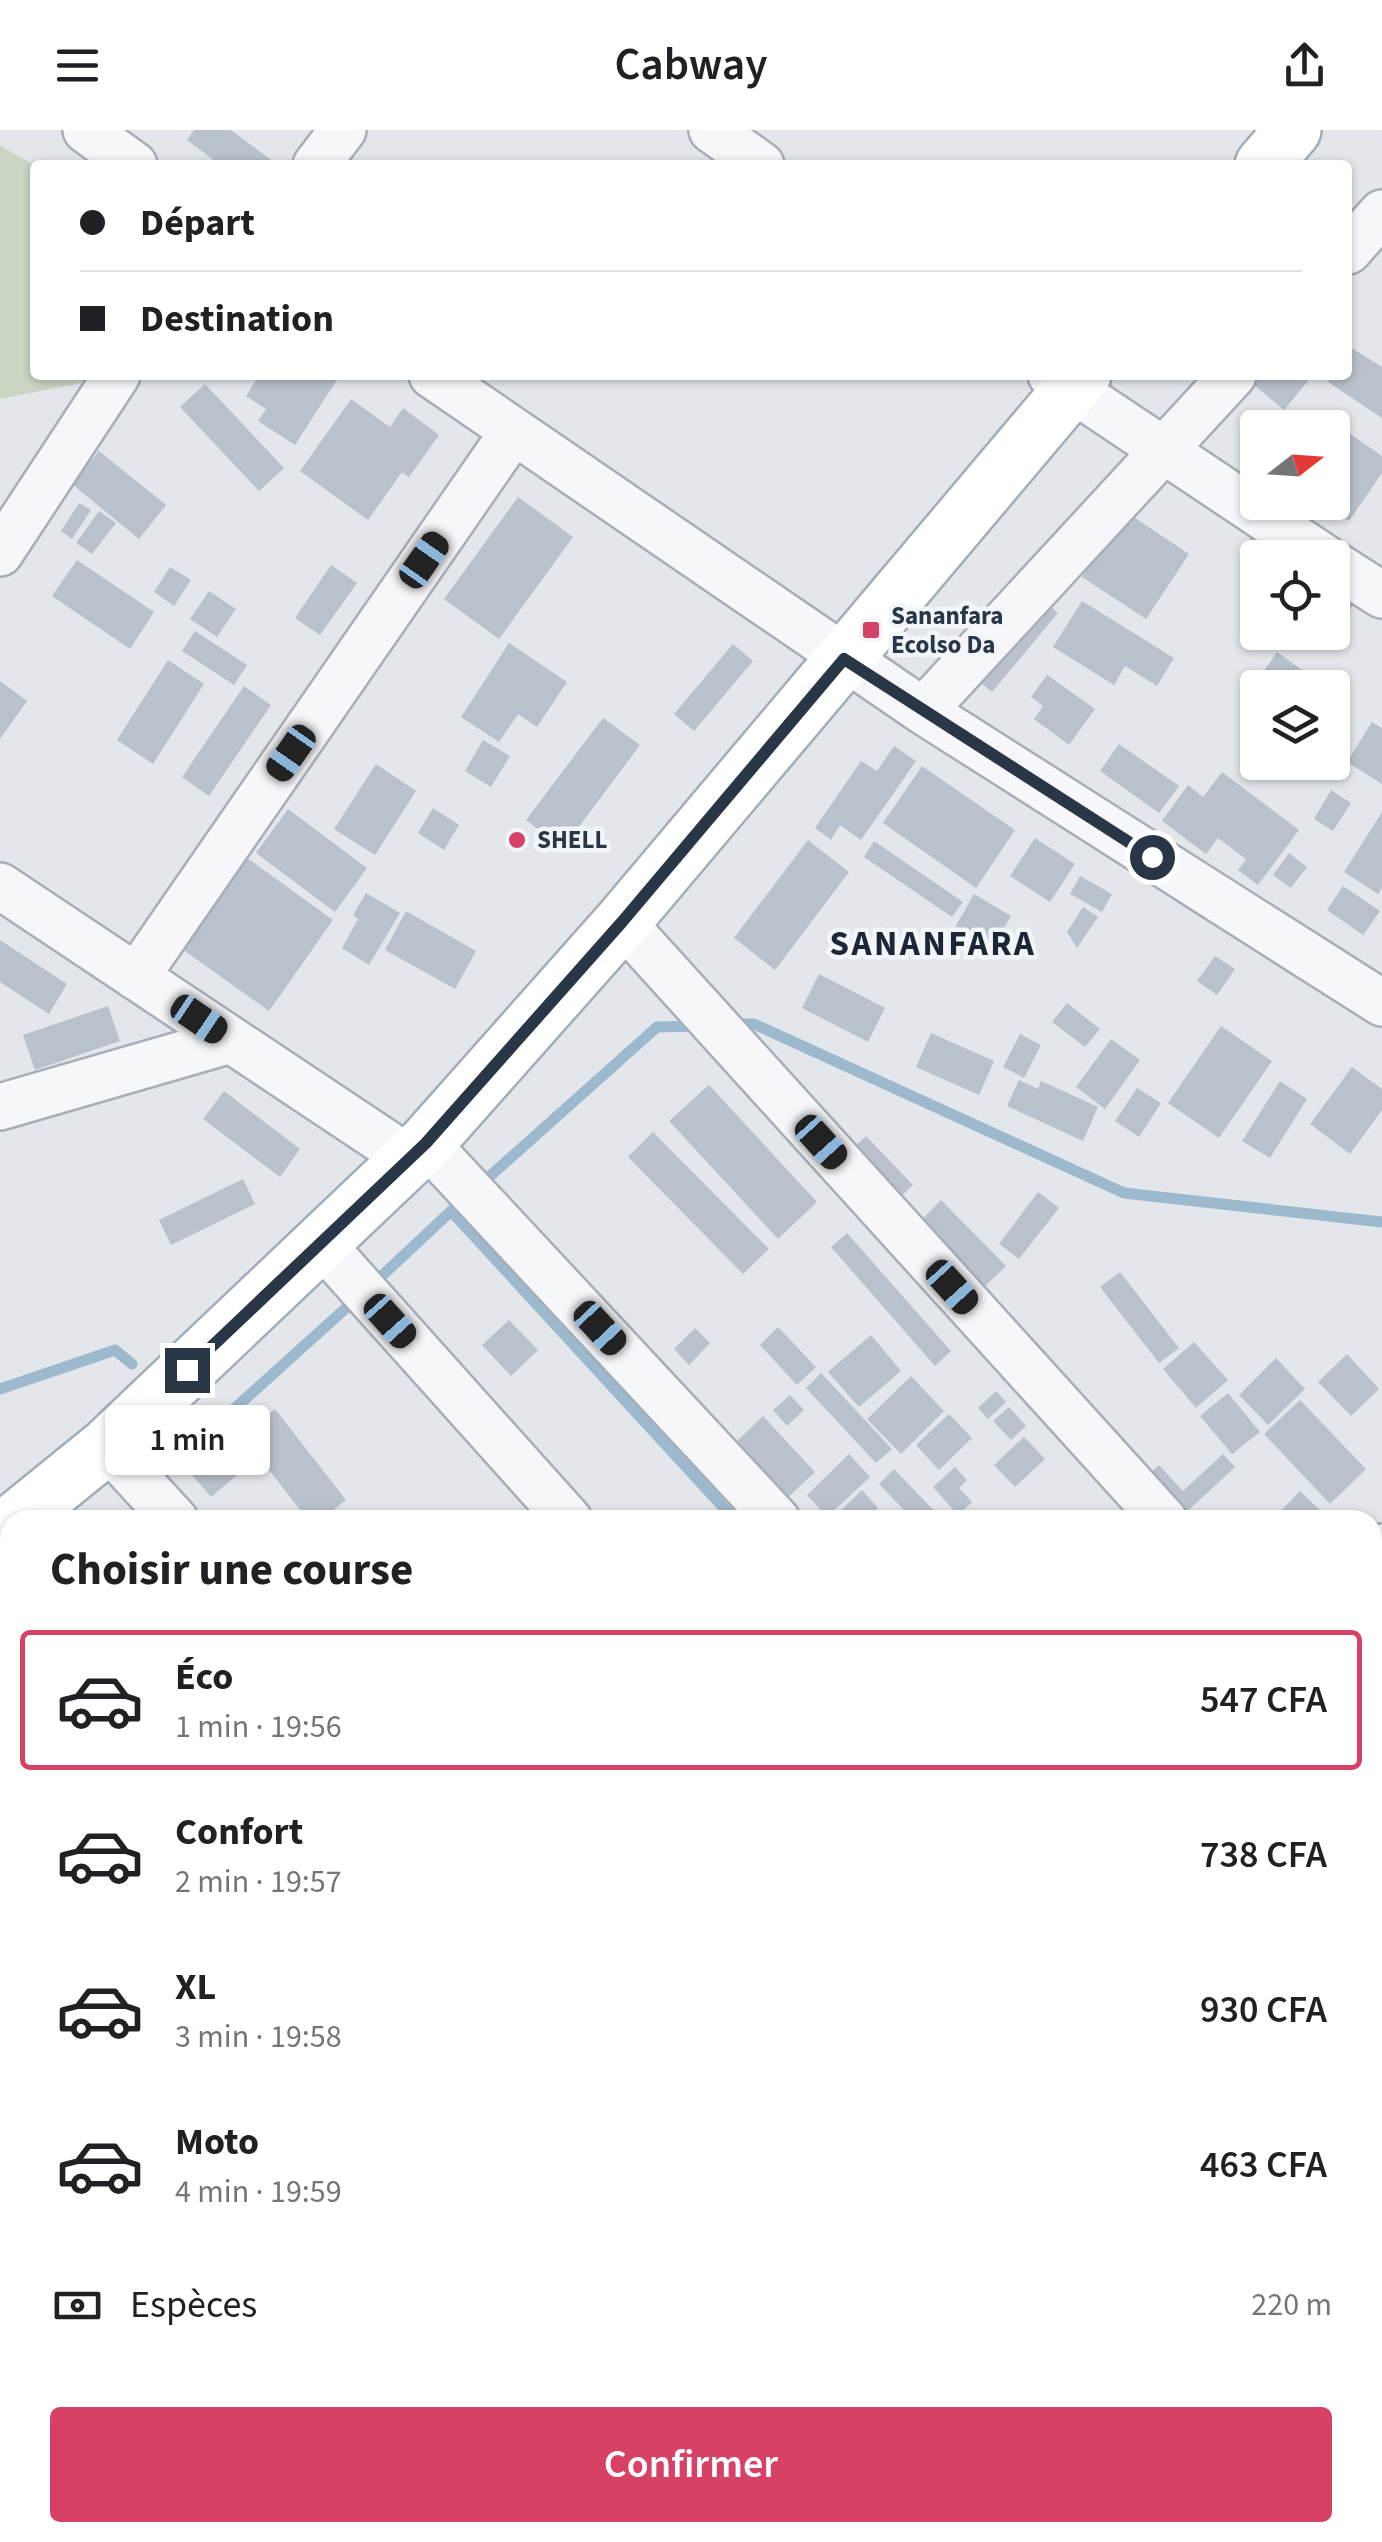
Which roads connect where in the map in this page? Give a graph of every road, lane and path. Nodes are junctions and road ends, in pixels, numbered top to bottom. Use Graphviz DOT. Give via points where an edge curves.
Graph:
graph roads {
  1 [pos="86,130"];
  2 [pos="343,130"];
  3 [pos="712,130"];
  4 [pos="1293,130"];
  5 [pos="127,160"];
  6 [pos="320,160"];
  7 [pos="754,160"];
  8 [pos="1267,160"];
  9 [pos="1382,214"];
  10 [pos="1352,247"];
  11 [pos="115,380"];
  12 [pos="439,380"];
  13 [pos="1068,380"];
  14 [pos="1228,380"];
  15 [pos="513,432"];
  16 [pos="1163,451"];
  17 [pos="1298,540"];
  18 [pos="0,553"];
  19 [pos="1350,575"];
  20 [pos="1382,595"];
  21 [pos="844,659"];
  22 [pos="923,711"];
  23 [pos="0,886"];
  24 [pos="622,922"];
  25 [pos="136,977"];
  26 [pos="1382,1003"];
  27 [pos="230,1040"];
  28 [pos="0,1108"];
  29 [pos="418,1151"];
  30 [pos="320,1242"];
  31 [pos="107,1446"];
  32 [pos="28,1510"];
  33 [pos="167,1510"];
  34 [pos="560,1510"];
  35 [pos="766,1510"];
  36 [pos="1155,1510"];
  1 -- 5 [label="street"];
  2 -- 6 [label="street"];
  3 -- 7 [label="street"];
  4 -- 8 [label="main road"];
  9 -- 10 [label="street"];
  11 -- 18 [label="street"];
  12 -- 15 [label="street"];
  13 -- 16 [label="street"];
  13 -- 21 [label="main road"];
  14 -- 16 [label="street"];
  15 -- 21 [label="street"];
  15 -- 25 [label="street"];
  16 -- 17 [label="street"];
  16 -- 22 [label="street"];
  19 -- 20 [label="street"];
  21 -- 22 [label="street"];
  21 -- 24 [label="main road"];
  22 -- 26 [label="street"];
  23 -- 25 [label="street"];
  24 -- 29 [label="main road"];
  24 -- 36 [label="street"];
  25 -- 27 [label="street"];
  27 -- 28 [label="street"];
  27 -- 29 [label="street"];
  29 -- 30 [label="main road"];
  29 -- 35 [label="street"];
  30 -- 31 [label="main road"];
  30 -- 34 [label="street"];
  31 -- 32 [label="main road"];
  31 -- 33 [label="street"];
}
